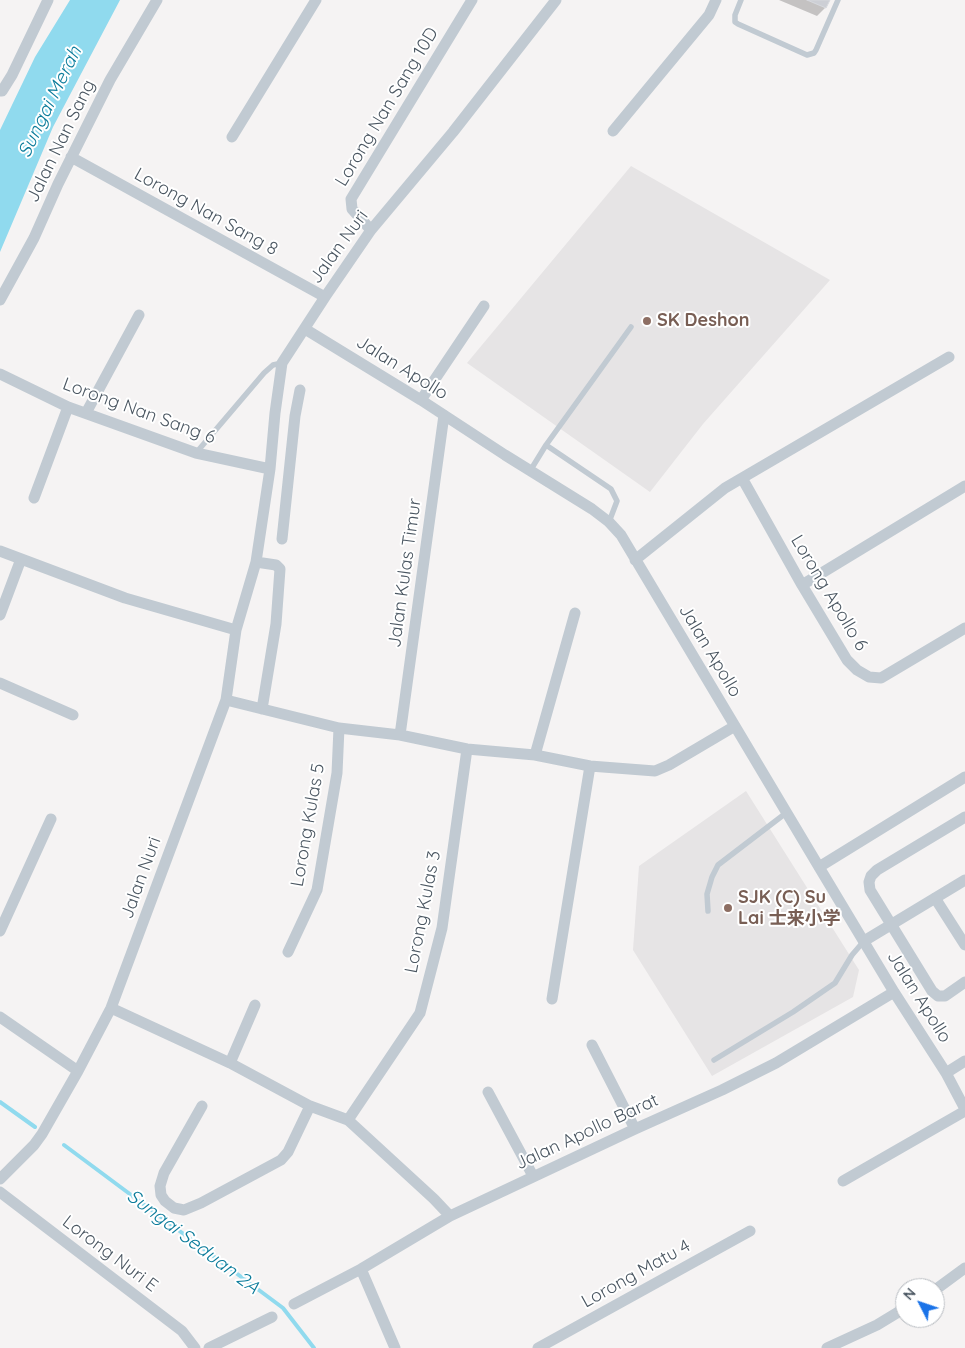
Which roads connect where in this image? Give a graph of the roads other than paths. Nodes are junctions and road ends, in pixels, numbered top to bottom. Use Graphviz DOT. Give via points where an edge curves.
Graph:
graph roads {
  1 [pos="48,0"];
  2 [pos="157,0"];
  3 [pos="316,0"];
  4 [pos="472,0"];
  5 [pos="556,0"];
  6 [pos="716,0"];
  7 [pos="741,0"];
  8 [pos="838,0"];
  9 [pos="0,91"];
  10 [pos="613,130"];
  11 [pos="232,137"];
  12 [pos="71,157"];
  13 [pos="371,230"];
  14 [pos="325,296"];
  15 [pos="0,300"];
  16 [pos="484,306"];
  17 [pos="139,315"];
  18 [pos="631,327"];
  19 [pos="305,328"];
  20 [pos="949,357"];
  21 [pos="282,363"];
  22 [pos="0,374"];
  23 [pos="300,390"];
  24 [pos="421,400"];
  25 [pos="68,407"];
  26 [pos="86,413"];
  27 [pos="275,413"];
  28 [pos="444,415"];
  29 [pos="295,416"];
  30 [pos="546,445"];
  31 [pos="196,453"];
  32 [pos="270,469"];
  33 [pos="530,471"];
  34 [pos="742,478"];
  35 [pos="965,486"];
  36 [pos="34,498"];
  37 [pos="264,512"];
  38 [pos="285,516"];
  39 [pos="609,522"];
  40 [pos="282,539"];
  41 [pos="0,551"];
  42 [pos="21,559"];
  43 [pos="635,560"];
  44 [pos="256,562"];
  45 [pos="802,585"];
  46 [pos="575,613"];
  47 [pos="0,615"];
  48 [pos="965,628"];
  49 [pos="236,630"];
  50 [pos="0,683"];
  51 [pos="226,700"];
  52 [pos="262,709"];
  53 [pos="73,715"];
  54 [pos="735,726"];
  55 [pos="339,728"];
  56 [pos="400,735"];
  57 [pos="468,749"];
  58 [pos="535,755"];
  59 [pos="590,766"];
  60 [pos="965,777"];
  61 [pos="786,812"];
  62 [pos="965,817"];
  63 [pos="51,819"];
  64 [pos="819,867"];
  65 [pos="962,882"];
  66 [pos="965,894"];
  67 [pos="936,898"];
  68 [pos="708,911"];
  69 [pos="890,925"];
  70 [pos="0,931"];
  71 [pos="864,941"];
  72 [pos="965,945"];
  73 [pos="288,952"];
  74 [pos="965,982"];
  75 [pos="894,992"];
  76 [pos="552,999"];
  77 [pos="255,1005"];
  78 [pos="111,1008"];
  79 [pos="0,1017"];
  80 [pos="592,1045"];
  81 [pos="714,1060"];
  82 [pos="965,1061"];
  83 [pos="230,1063"];
  84 [pos="78,1071"];
  85 [pos="946,1073"];
  86 [pos="488,1092"];
  87 [pos="202,1106"];
  88 [pos="310,1106"];
  89 [pos="965,1110"];
  90 [pos="348,1120"];
  91 [pos="635,1128"];
  92 [pos="533,1176"];
  93 [pos="0,1179"];
  94 [pos="844,1181"];
  95 [pos="0,1192"];
  96 [pos="450,1216"];
  97 [pos="750,1231"];
  98 [pos="965,1268"];
  99 [pos="361,1269"];
  100 [pos="945,1283"];
  101 [pos="294,1304"];
  102 [pos="895,1314"];
  103 [pos="272,1317"];
  104 [pos="195,1348"];
  105 [pos="209,1348"];
  106 [pos="395,1348"];
  107 [pos="538,1348"];
  108 [pos="827,1348"];
  1 -- 9 [label="street" via="12,75"];
  2 -- 12 [label="street, Jalan Nan Sang" via="110,80"];
  3 -- 11 [label="street"];
  4 -- 13 [label="street, Lorong Nan Sang 10D" via="351,199 352,209"];
  5 -- 13 [label="street, Jalan Nuri"];
  6 -- 10 [label="street" via="709,15"];
  7 -- 8 [label="lane" via="736,15 738,24 807,55 816,50"];
  12 -- 14 [label="street, Lorong Nan Sang 8"];
  12 -- 15 [label="street, Jalan Nan Sang" via="34,238"];
  13 -- 14 [label="street, Jalan Nuri"];
  14 -- 19 [label="street, Jalan Nuri"];
  16 -- 24 [label="street"];
  17 -- 26 [label="street"];
  18 -- 30 [label="lane"];
  19 -- 21 [label="street, Jalan Nuri"];
  19 -- 24 [label="street, Jalan Apollo"];
  20 -- 34 [label="street"];
  21 -- 27 [label="street, Jalan Nuri"];
  21 -- 31 [label="lane" via="272,365 264,373"];
  22 -- 25 [label="street, Lorong Nan Sang 6"];
  23 -- 29 [label="street"];
  24 -- 28 [label="street, Jalan Apollo"];
  25 -- 26 [label="street, Lorong Nan Sang 6"];
  25 -- 36 [label="street"];
  26 -- 31 [label="street, Lorong Nan Sang 6"];
  27 -- 29 [label="street"];
  27 -- 32 [label="street, Jalan Nuri"];
  28 -- 33 [label="street, Jalan Apollo"];
  28 -- 56 [label="street, Jalan Kulas Timur"];
  29 -- 38 [label="street"];
  30 -- 33 [label="lane"];
  30 -- 39 [label="lane" via="611,488 616,501"];
  31 -- 32 [label="street, Lorong Nan Sang 6"];
  32 -- 37 [label="street, Jalan Nuri"];
  33 -- 39 [label="street, Jalan Apollo"];
  34 -- 43 [label="street"];
  34 -- 45 [label="street, Lorong Apollo 6"];
  35 -- 45 [label="street"];
  37 -- 38 [label="street"];
  37 -- 44 [label="street, Jalan Nuri"];
  38 -- 40 [label="street"];
  39 -- 43 [label="street, Jalan Apollo" via="621,535"];
  41 -- 42 [label="street"];
  42 -- 47 [label="street"];
  42 -- 49 [label="street" via="125,598"];
  43 -- 54 [label="street, Jalan Apollo"];
  44 -- 49 [label="street, Jalan Nuri"];
  44 -- 52 [label="street" via="276,565 280,570 276,624"];
  45 -- 48 [label="street, Lorong Apollo 6" via="847,660 869,677 881,678"];
  46 -- 58 [label="street"];
  49 -- 51 [label="street, Jalan Nuri"];
  50 -- 53 [label="street"];
  51 -- 52 [label="street"];
  51 -- 78 [label="street, Jalan Nuri"];
  52 -- 55 [label="street"];
  54 -- 59 [label="street" via="655,771"];
  54 -- 61 [label="street, Jalan Apollo"];
  55 -- 56 [label="street"];
  55 -- 73 [label="street, Lorong Kulas 5" via="337,773 317,890"];
  56 -- 57 [label="street"];
  57 -- 58 [label="street"];
  57 -- 90 [label="street, Lorong Kulas 3" via="442,928 420,1013"];
  58 -- 59 [label="street"];
  59 -- 76 [label="street"];
  60 -- 64 [label="street"];
  61 -- 64 [label="street, Jalan Apollo"];
  61 -- 68 [label="lane" via="718,865 707,894"];
  62 -- 69 [label="street" via="871,876 870,890"];
  63 -- 70 [label="street"];
  64 -- 71 [label="street, Jalan Apollo"];
  65 -- 66 [label="street"];
  65 -- 67 [label="street"];
  67 -- 69 [label="street"];
  67 -- 72 [label="street"];
  69 -- 71 [label="street"];
  69 -- 74 [label="street" via="938,996 945,996"];
  71 -- 75 [label="street, Jalan Apollo"];
  71 -- 81 [label="lane" via="835,983"];
  75 -- 85 [label="street, Jalan Apollo"];
  75 -- 91 [label="street, Jalan Apollo Barat" via="776,1063"];
  77 -- 83 [label="street"];
  78 -- 83 [label="street"];
  78 -- 84 [label="street, Jalan Nuri"];
  79 -- 84 [label="street"];
  80 -- 91 [label="street"];
  82 -- 85 [label="street"];
  83 -- 88 [label="street"];
  84 -- 93 [label="street, Jalan Nuri" via="42,1134"];
  85 -- 89 [label="street, Jalan Apollo"];
  86 -- 92 [label="street"];
  87 -- 88 [label="street" via="164,1172 160,1186 161,1195 174,1208 184,1210 201,1203 281,1160"];
  88 -- 90 [label="street"];
  89 -- 94 [label="street"];
  90 -- 96 [label="street"];
  91 -- 92 [label="street, Jalan Apollo Barat"];
  92 -- 96 [label="street, Jalan Apollo Barat"];
  95 -- 104 [label="street, Lorong Nuri E" via="182,1331"];
  96 -- 99 [label="street, Jalan Apollo Barat"];
  97 -- 107 [label="street, Lorong Matu 4"];
  98 -- 100 [label="street"];
  99 -- 101 [label="street, Jalan Apollo Barat"];
  99 -- 106 [label="street"];
  102 -- 108 [label="street"];
  103 -- 105 [label="street"];
}
